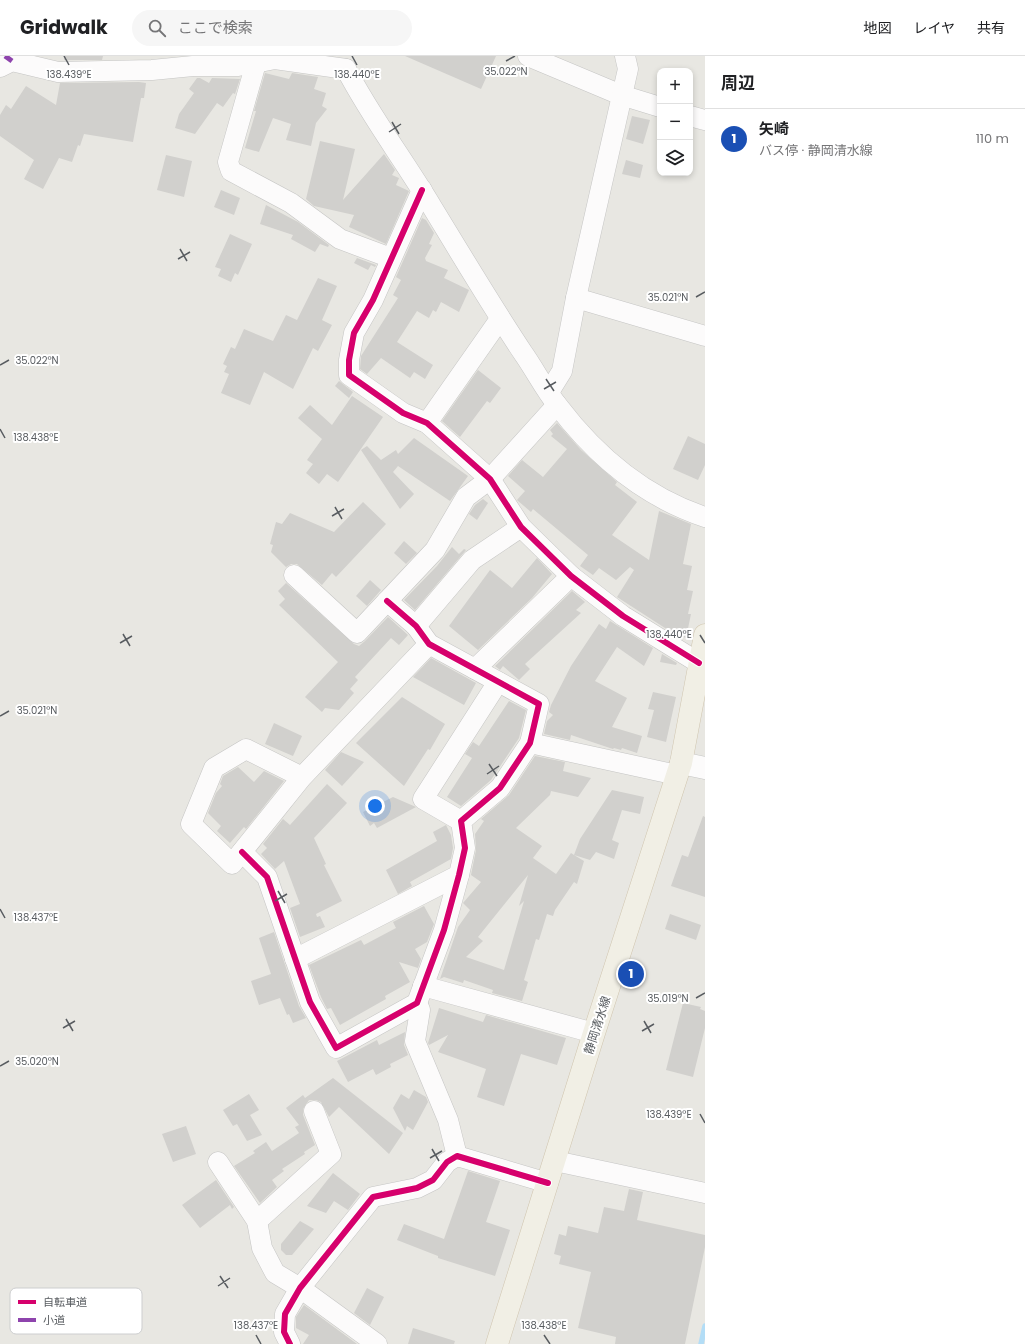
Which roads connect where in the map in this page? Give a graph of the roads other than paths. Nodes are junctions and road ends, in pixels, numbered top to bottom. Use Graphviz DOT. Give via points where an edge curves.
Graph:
graph roads {
  1 [pos="528,56"];
  2 [pos="625,56"];
  3 [pos="256,62"];
  4 [pos="351,62"];
  5 [pos="153,63"];
  6 [pos="0,67"];
  7 [pos="622,95"];
  8 [pos="657,106"];
  9 [pos="693,117"];
  10 [pos="705,120"];
  11 [pos="422,190"];
  12 [pos="391,258"];
  13 [pos="576,298"];
  14 [pos="500,319"];
  15 [pos="705,336"];
  16 [pos="553,399"];
  17 [pos="427,423"];
  18 [pos="490,479"];
  19 [pos="705,517"];
  20 [pos="521,527"];
  21 [pos="294,575"];
  22 [pos="571,576"];
  23 [pos="387,601"];
  24 [pos="416,626"];
  25 [pos="705,635"];
  26 [pos="429,644"];
  27 [pos="699,663"];
  28 [pos="475,670"];
  29 [pos="498,682"];
  30 [pos="530,743"];
  31 [pos="705,768"];
  32 [pos="679,769"];
  33 [pos="302,777"];
  34 [pos="460,821"];
  35 [pos="242,852"];
  36 [pos="459,875"];
  37 [pos="294,959"];
  38 [pos="420,994"];
  39 [pos="594,1033"];
  40 [pos="314,1111"];
  41 [pos="457,1156"];
  42 [pos="555,1161"];
  43 [pos="218,1162"];
  44 [pos="548,1182"];
  45 [pos="705,1193"];
  46 [pos="257,1221"];
  47 [pos="300,1288"];
  48 [pos="290,1344"];
  49 [pos="377,1344"];
  50 [pos="497,1344"];
  1 -- 7 [label="street"];
  2 -- 7 [label="street" via="628,68"];
  3 -- 4 [label="street" via="275,59"];
  3 -- 5 [label="street" via="238,66"];
  3 -- 12 [label="street" via="228,162 232,171 291,203 340,239"];
  4 -- 11 [label="street" via="358,91"];
  5 -- 6 [label="street" via="58,72 12,61"];
  7 -- 8 [label="street"];
  7 -- 13 [label="street"];
  9 -- 10 [label="street"];
  11 -- 12 [label="street"];
  11 -- 14 [label="street"];
  12 -- 17 [label="street" via="373,300 354,333 349,375 403,413"];
  13 -- 15 [label="street"];
  13 -- 16 [label="street" via="562,371"];
  14 -- 16 [label="street"];
  14 -- 17 [label="street"];
  16 -- 18 [label="street"];
  16 -- 19 [label="street" via="590,444 617,469 663,500"];
  17 -- 18 [label="street"];
  18 -- 20 [label="street"];
  18 -- 23 [label="street" via="466,498 435,550"];
  20 -- 22 [label="street"];
  20 -- 24 [label="street" via="472,560"];
  21 -- 23 [label="street" via="357,633"];
  22 -- 27 [label="street" via="623,616"];
  22 -- 28 [label="street"];
  23 -- 24 [label="street"];
  24 -- 26 [label="street"];
  25 -- 27 [label="main road, 静岡清水線"];
  26 -- 28 [label="street"];
  26 -- 33 [label="street"];
  27 -- 32 [label="main road, 静岡清水線"];
  28 -- 29 [label="street"];
  29 -- 30 [label="street" via="539,704"];
  29 -- 34 [label="street" via="423,799"];
  30 -- 32 [label="street"];
  30 -- 34 [label="street" via="500,788"];
  31 -- 32 [label="street"];
  32 -- 39 [label="main road, 静岡清水線"];
  33 -- 35 [label="street"];
  33 -- 35 [label="street" via="246,749 214,768 192,824 232,864"];
  34 -- 36 [label="street" via="465,848"];
  35 -- 37 [label="street" via="267,877"];
  36 -- 37 [label="street"];
  36 -- 38 [label="street" via="444,930"];
  37 -- 38 [label="street" via="310,1002 336,1048"];
  38 -- 39 [label="street"];
  38 -- 41 [label="street" via="416,1041 448,1120"];
  39 -- 42 [label="main road, 静岡清水線"];
  40 -- 46 [label="street" via="331,1154"];
  41 -- 44 [label="street"];
  41 -- 47 [label="street" via="447,1162 433,1180 417,1188 373,1197"];
  42 -- 44 [label="main road, 静岡清水線"];
  42 -- 45 [label="street"];
  43 -- 46 [label="street"];
  44 -- 50 [label="main road, 静岡清水線"];
  46 -- 47 [label="street" via="262,1248 275,1273"];
  47 -- 48 [label="street" via="285,1314 284,1332"];
  47 -- 49 [label="street"];
}
